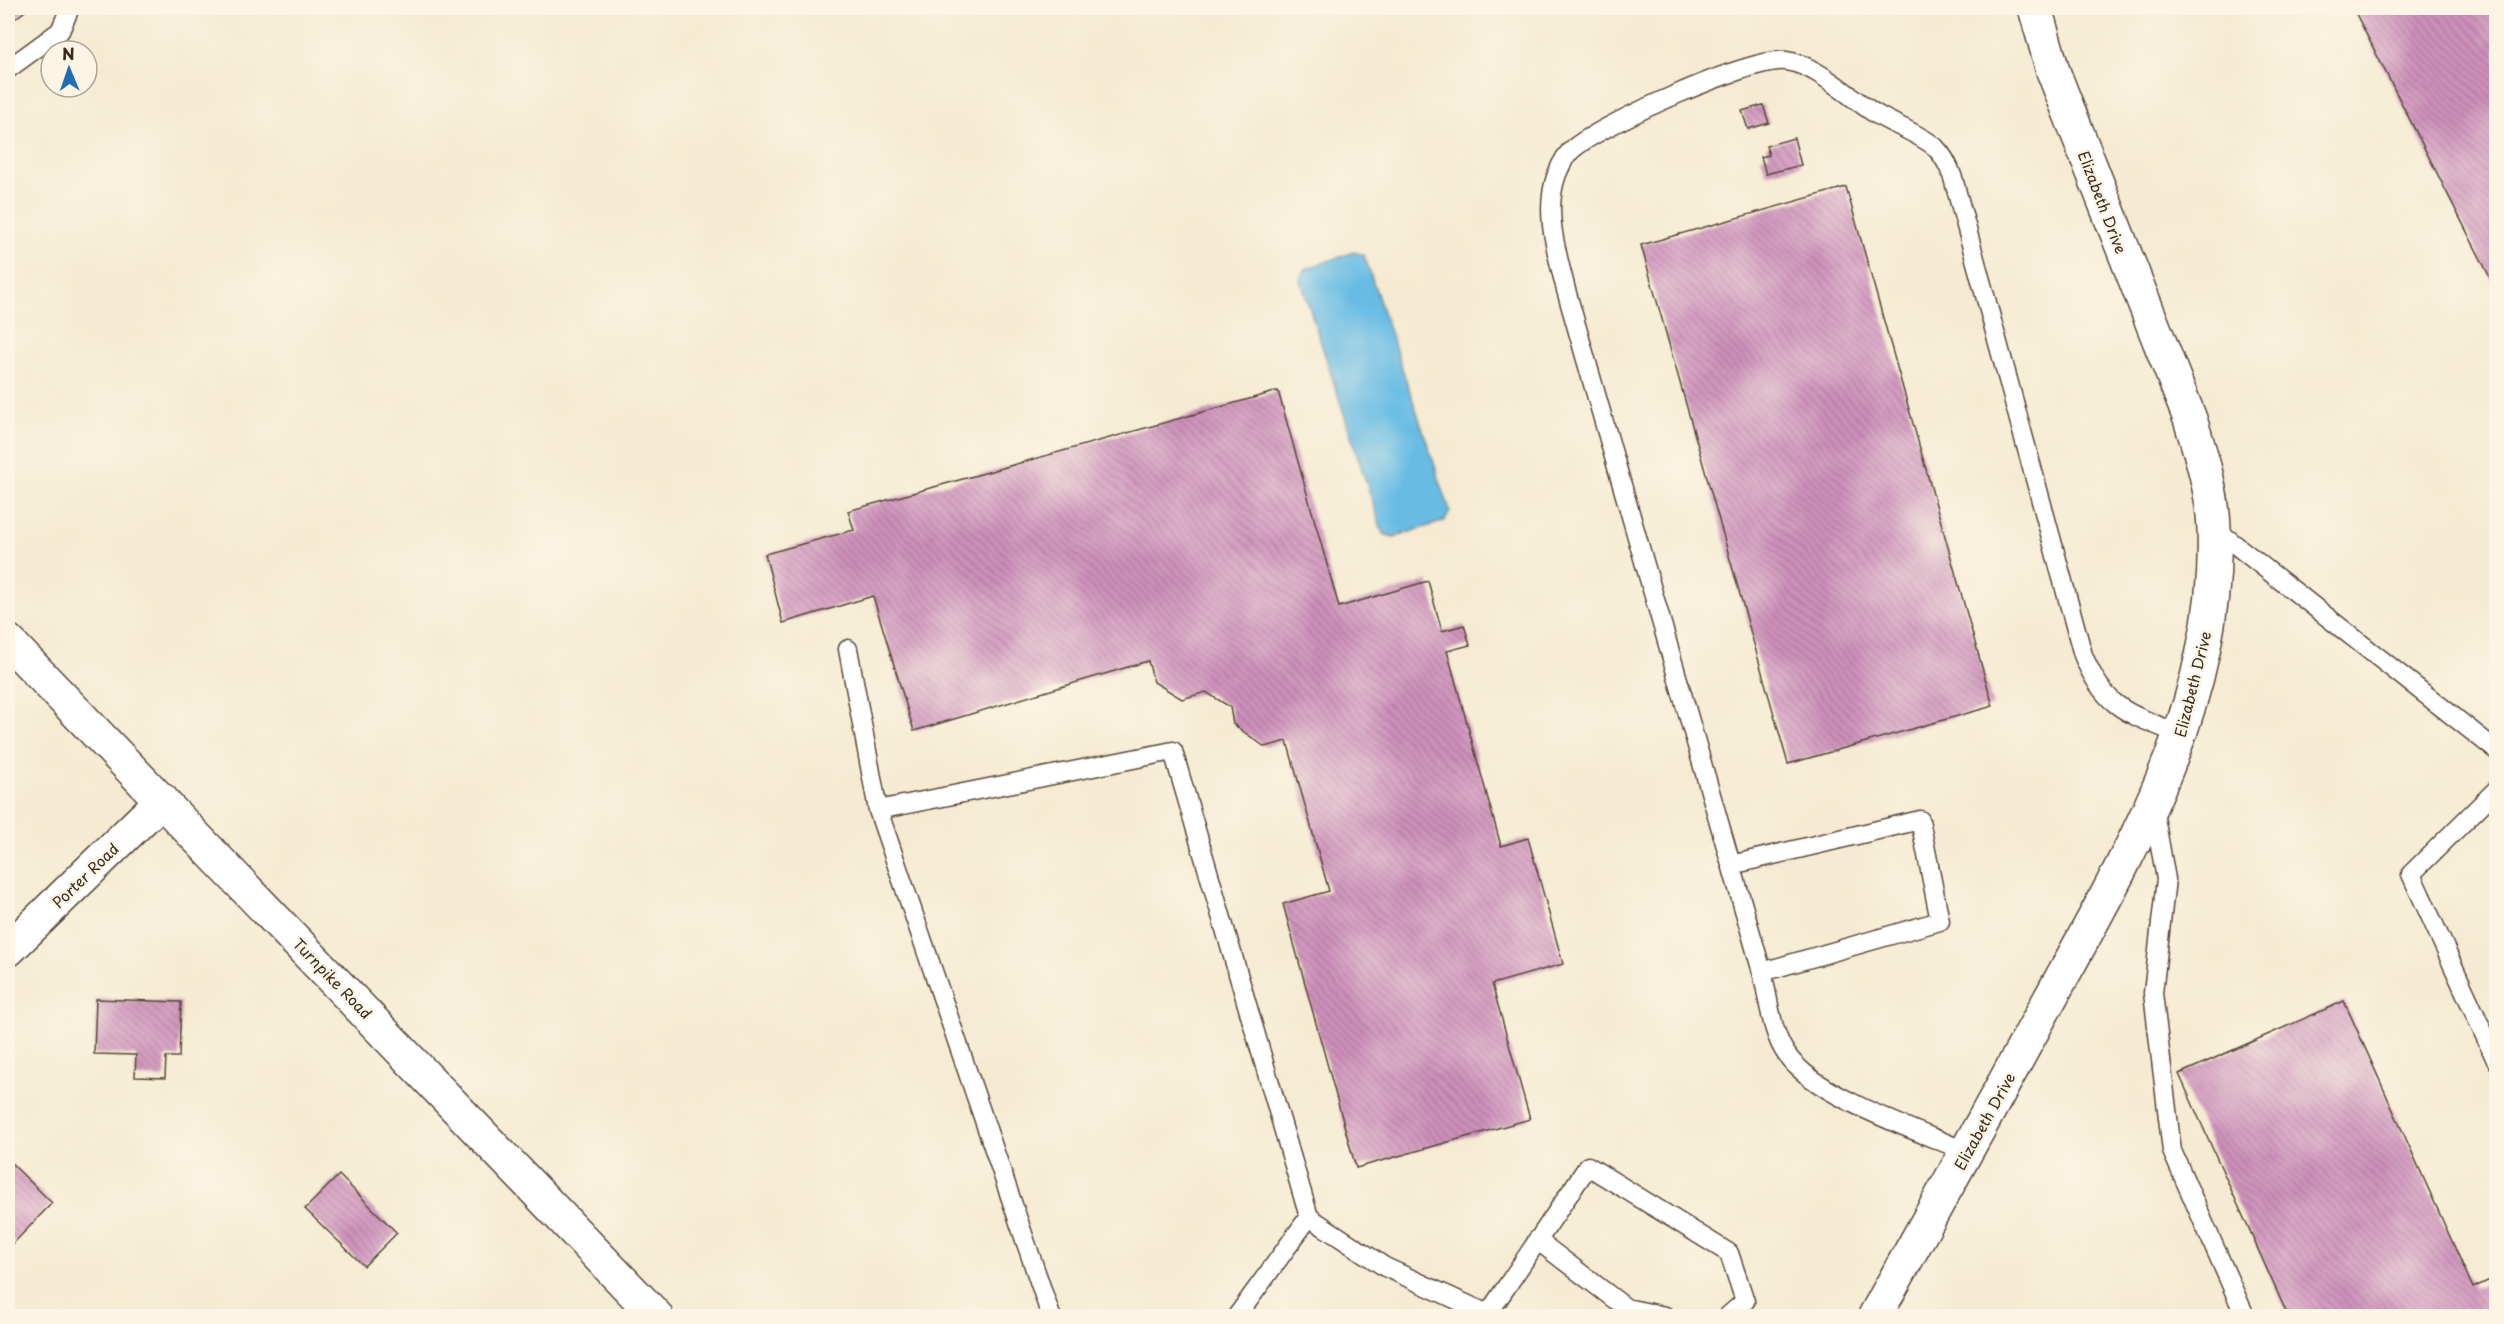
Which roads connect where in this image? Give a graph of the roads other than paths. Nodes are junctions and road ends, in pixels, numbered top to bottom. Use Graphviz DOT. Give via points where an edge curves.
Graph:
graph roads {
  1 [pos="70,8"];
  2 [pos="2035,8"];
  3 [pos="8,69"];
  4 [pos="2214,528"];
  5 [pos="8,641"];
  6 [pos="848,649"];
  7 [pos="2181,735"];
  8 [pos="2496,750"];
  9 [pos="2496,790"];
  10 [pos="162,800"];
  11 [pos="2153,807"];
  12 [pos="878,810"];
  13 [pos="1731,865"];
  14 [pos="8,950"];
  15 [pos="1762,972"];
  16 [pos="2496,1060"];
  17 [pos="1967,1152"];
  18 [pos="1309,1217"];
  19 [pos="1538,1240"];
  20 [pos="1490,1315"];
  21 [pos="656,1317"];
  22 [pos="1051,1317"];
  23 [pos="1237,1317"];
  24 [pos="1665,1317"];
  25 [pos="1728,1317"];
  26 [pos="1875,1317"];
  27 [pos="2246,1317"];
  1 -- 3 [label="lane" via="60,31"];
  2 -- 4 [label="street, Elizabeth Drive" via="2053,71 2190,419 2212,502"];
  4 -- 7 [label="street, Elizabeth Drive" via="2210,610"];
  4 -- 8 [label="lane"];
  5 -- 10 [label="street, Turnpike Road"];
  6 -- 12 [label="lane"];
  7 -- 11 [label="street, Elizabeth Drive"];
  7 -- 13 [label="lane" via="2118,708 2100,691 2083,655 1953,178 1943,156 1810,69 1786,61 1756,65 1729,73 1587,138 1564,159 1551,199 1554,239 1566,290"];
  9 -- 16 [label="lane" via="2411,874"];
  10 -- 14 [label="street, Porter Road"];
  10 -- 21 [label="street, Turnpike Road"];
  11 -- 17 [label="street, Elizabeth Drive"];
  11 -- 27 [label="lane" via="2166,879 2153,993 2172,1151"];
  12 -- 18 [label="lane" via="1173,750"];
  12 -- 22 [label="lane"];
  13 -- 15 [label="lane"];
  13 -- 15 [label="lane" via="1920,820 1940,921"];
  15 -- 17 [label="lane" via="1777,1035 1797,1067 1826,1089"];
  17 -- 26 [label="street, Elizabeth Drive"];
  18 -- 20 [label="lane" via="1385,1267"];
  18 -- 23 [label="lane"];
  19 -- 20 [label="lane"];
  19 -- 24 [label="lane" via="1626,1308"];
  19 -- 25 [label="lane" via="1587,1166 1729,1253 1745,1301"];
}
